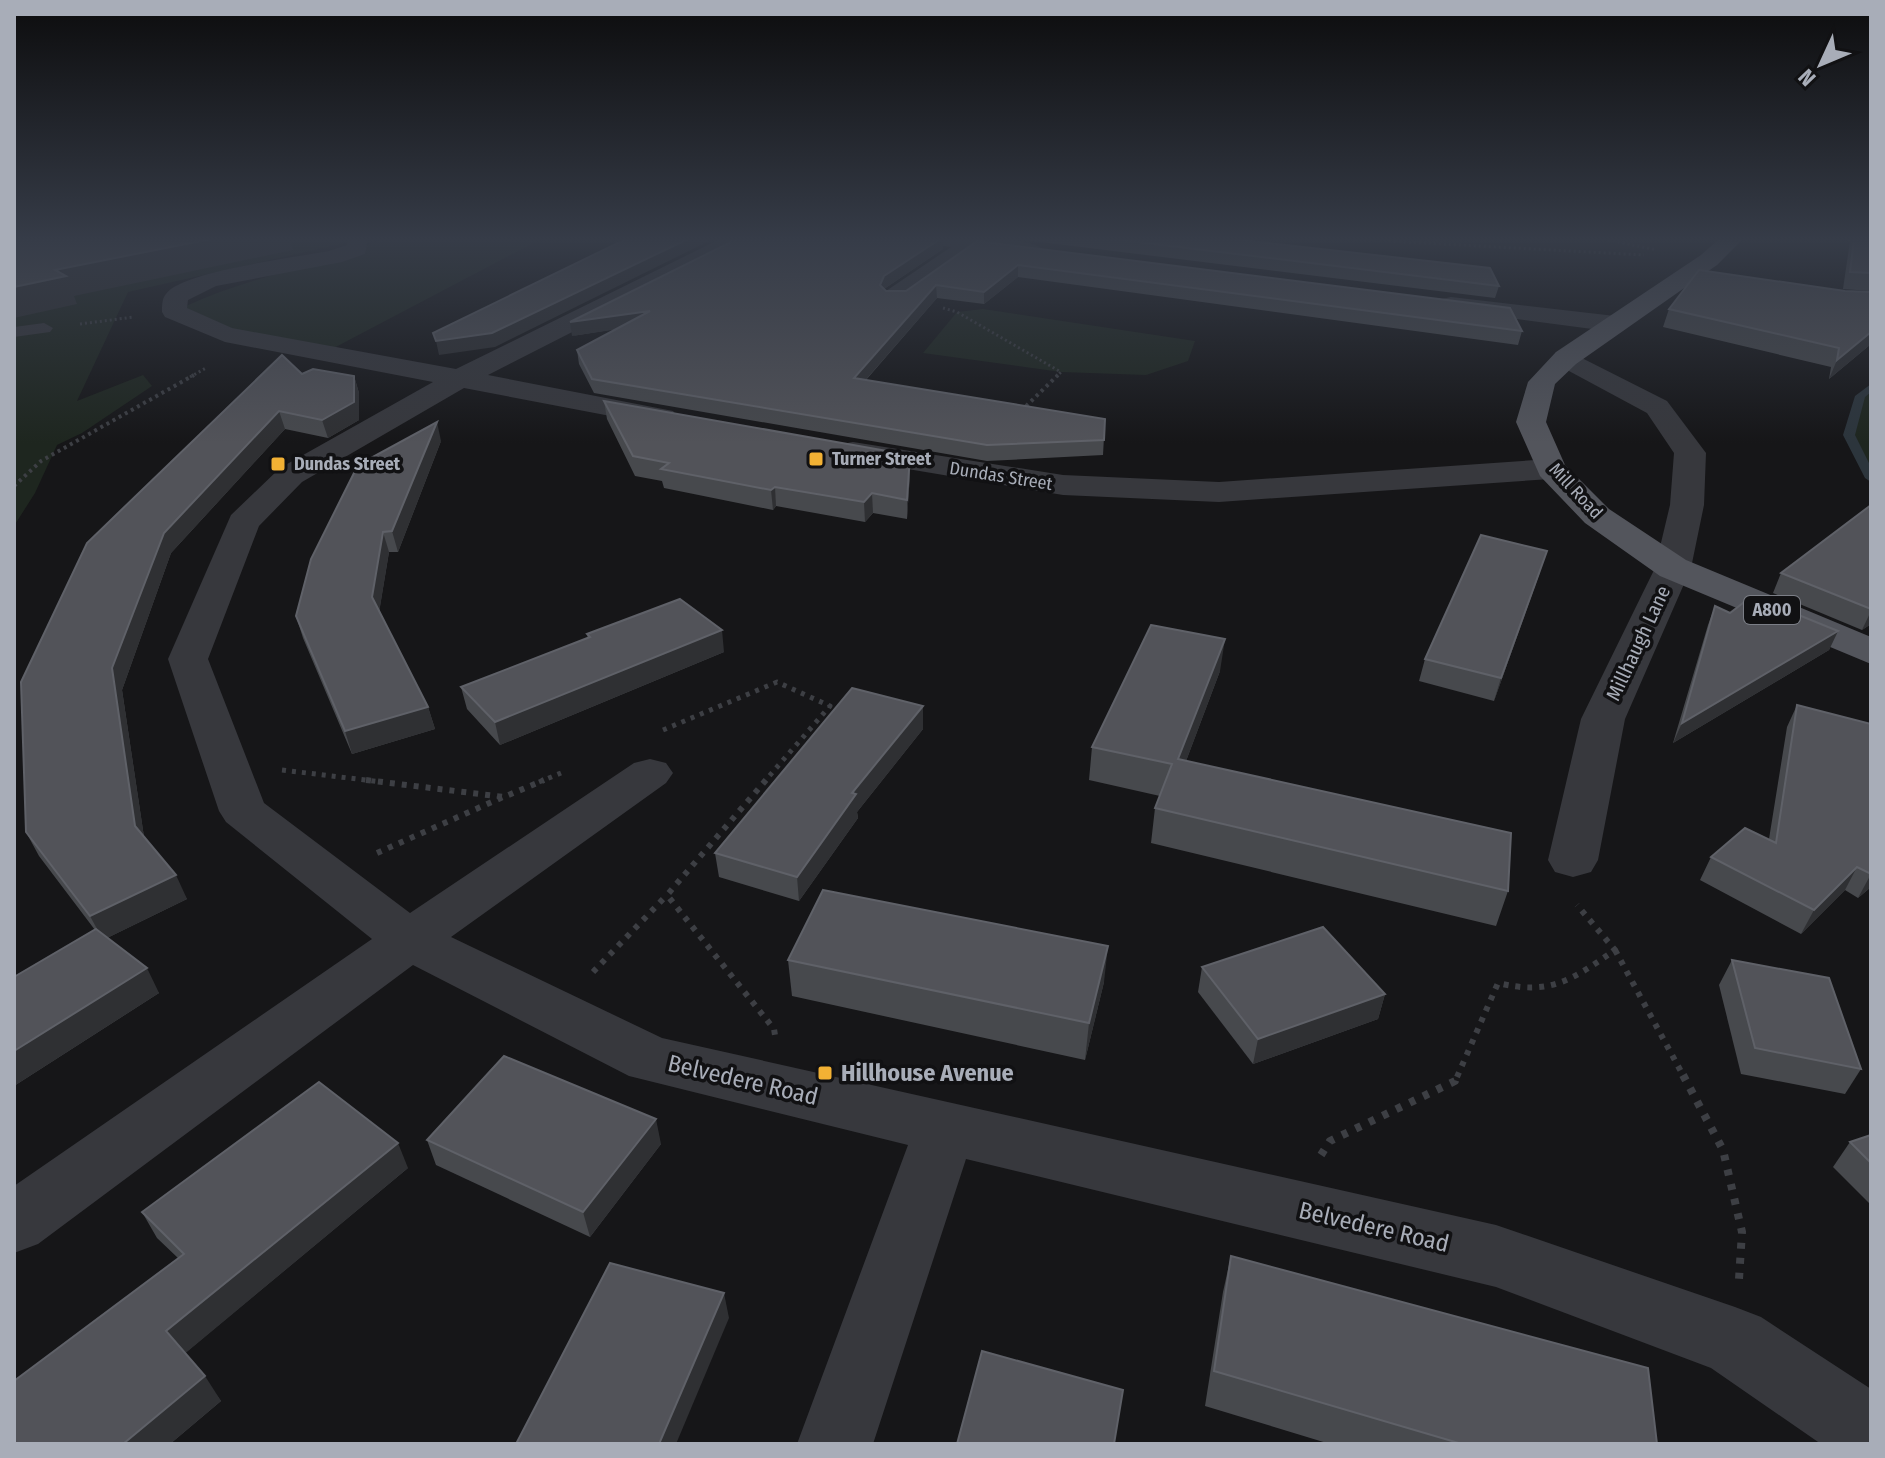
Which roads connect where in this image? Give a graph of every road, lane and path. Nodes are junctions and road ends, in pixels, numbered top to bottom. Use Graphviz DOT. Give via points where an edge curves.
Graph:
graph roads {
  1 [pos="175,307"];
  2 [pos="602,307"];
  3 [pos="1476,307"];
  4 [pos="1644,307"];
  5 [pos="174,312"];
  6 [pos="957,312"];
  7 [pos="1615,324"];
  8 [pos="44,328"];
  9 [pos="14,332"];
  10 [pos="261,341"];
  11 [pos="1566,358"];
  12 [pos="457,380"];
  13 [pos="693,422"];
  14 [pos="819,444"];
  15 [pos="1551,469"];
  16 [pos="960,470"];
  17 [pos="14,486"];
  18 [pos="1673,568"];
  19 [pos="1871,652"];
  20 [pos="650,773"];
  21 [pos="504,797"];
  22 [pos="1573,860"];
  23 [pos="326,875"];
  24 [pos="667,895"];
  25 [pos="409,940"];
  26 [pos="1615,950"];
  27 [pos="555,1013"];
  28 [pos="946,1126"];
  29 [pos="1288,1206"];
  30 [pos="14,1223"];
  31 [pos="1742,1232"];
  32 [pos="1871,1433"];
  33 [pos="835,1444"];
  1 -- 5 [label="street"];
  2 -- 12 [label="street"];
  3 -- 7 [label="street"];
  4 -- 7 [label="main road, Mill Road / A800"];
  5 -- 8 [label="path"];
  5 -- 10 [label="street" via="225,334"];
  6 -- 16 [label="path" via="1061,372"];
  7 -- 11 [label="main road, Mill Road / A800"];
  8 -- 9 [label="lane"];
  10 -- 12 [label="street"];
  10 -- 17 [label="path" via="41,461"];
  11 -- 15 [label="main road, Mill Road / A800" via="1542,382 1531,422"];
  11 -- 18 [label="street, Millhaugh Lane" via="1657,407 1690,453 1687,505"];
  12 -- 13 [label="street"];
  12 -- 23 [label="street, Belvedere Road" via="291,475 243,522 188,659 243,811"];
  14 -- 16 [label="street, Dundas Street"];
  15 -- 16 [label="street, Dundas Street" via="1219,492 1063,485"];
  15 -- 18 [label="main road, Mill Road / A800" via="1597,516"];
  18 -- 19 [label="main road, A800"];
  18 -- 22 [label="street, Millhaugh Lane" via="1603,719"];
  20 -- 25 [label="street"];
  21 -- 23 [label="path"];
  22 -- 26 [label="path" via="1554,879"];
  23 -- 25 [label="street, Belvedere Road"];
  24 -- 27 [label="path"];
  25 -- 27 [label="street, Belvedere Road"];
  25 -- 30 [label="street"];
  26 -- 29 [label="path" via="1564,984 1524,991 1498,983 1455,1081 1330,1141"];
  26 -- 31 [label="path" via="1723,1150"];
  27 -- 28 [label="street, Belvedere Road" via="650,1059"];
  28 -- 29 [label="street, Belvedere Road"];
  28 -- 33 [label="street"];
  29 -- 32 [label="street, Belvedere Road" via="1496,1256 1735,1342"];
}
